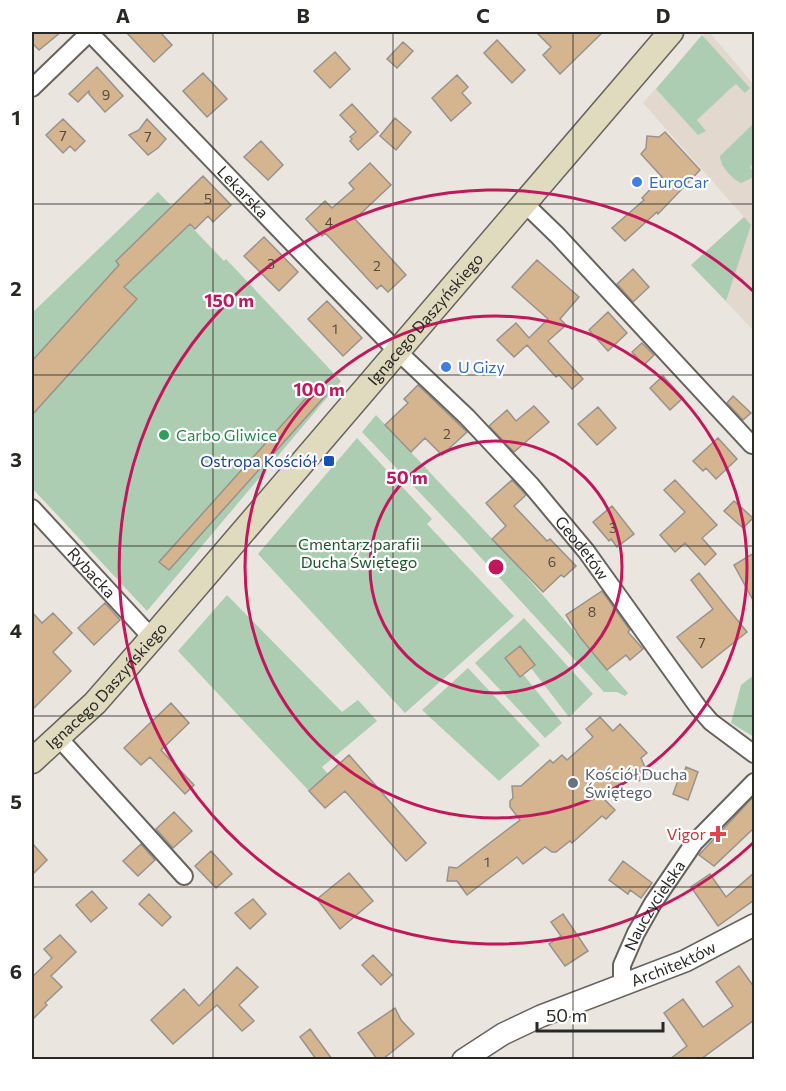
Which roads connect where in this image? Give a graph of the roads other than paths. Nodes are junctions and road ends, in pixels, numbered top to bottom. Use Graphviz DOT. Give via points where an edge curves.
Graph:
graph roads {
  1 [pos="90,32"];
  2 [pos="671,32"];
  3 [pos="32,88"];
  4 [pos="524,203"];
  5 [pos="398,351"];
  6 [pos="754,442"];
  7 [pos="32,508"];
  8 [pos="152,638"];
  9 [pos="58,737"];
  10 [pos="754,754"];
  11 [pos="32,762"];
  12 [pos="754,782"];
  13 [pos="184,876"];
  14 [pos="754,925"];
  15 [pos="622,984"];
  16 [pos="462,1059"];
  1 -- 3 [label="street"];
  1 -- 5 [label="street, Lekarska"];
  2 -- 4 [label="main road, Ignacego Daszyńskiego"];
  4 -- 5 [label="main road, Ignacego Daszyńskiego"];
  4 -- 6 [label="street" via="752,445"];
  5 -- 8 [label="main road, Ignacego Daszyńskiego"];
  5 -- 10 [label="street, Geodetów" via="538,493 586,551 711,722"];
  7 -- 8 [label="street, Rybacka"];
  8 -- 9 [label="main road, Ignacego Daszyńskiego" via="95,703"];
  9 -- 11 [label="main road, Ignacego Daszyńskiego"];
  9 -- 13 [label="street"];
  12 -- 15 [label="street, Nauczycielska" via="694,843 659,895 622,966"];
  14 -- 15 [label="street, Architektów" via="685,961"];
  15 -- 16 [label="street, Architektów" via="517,1027"];
}
